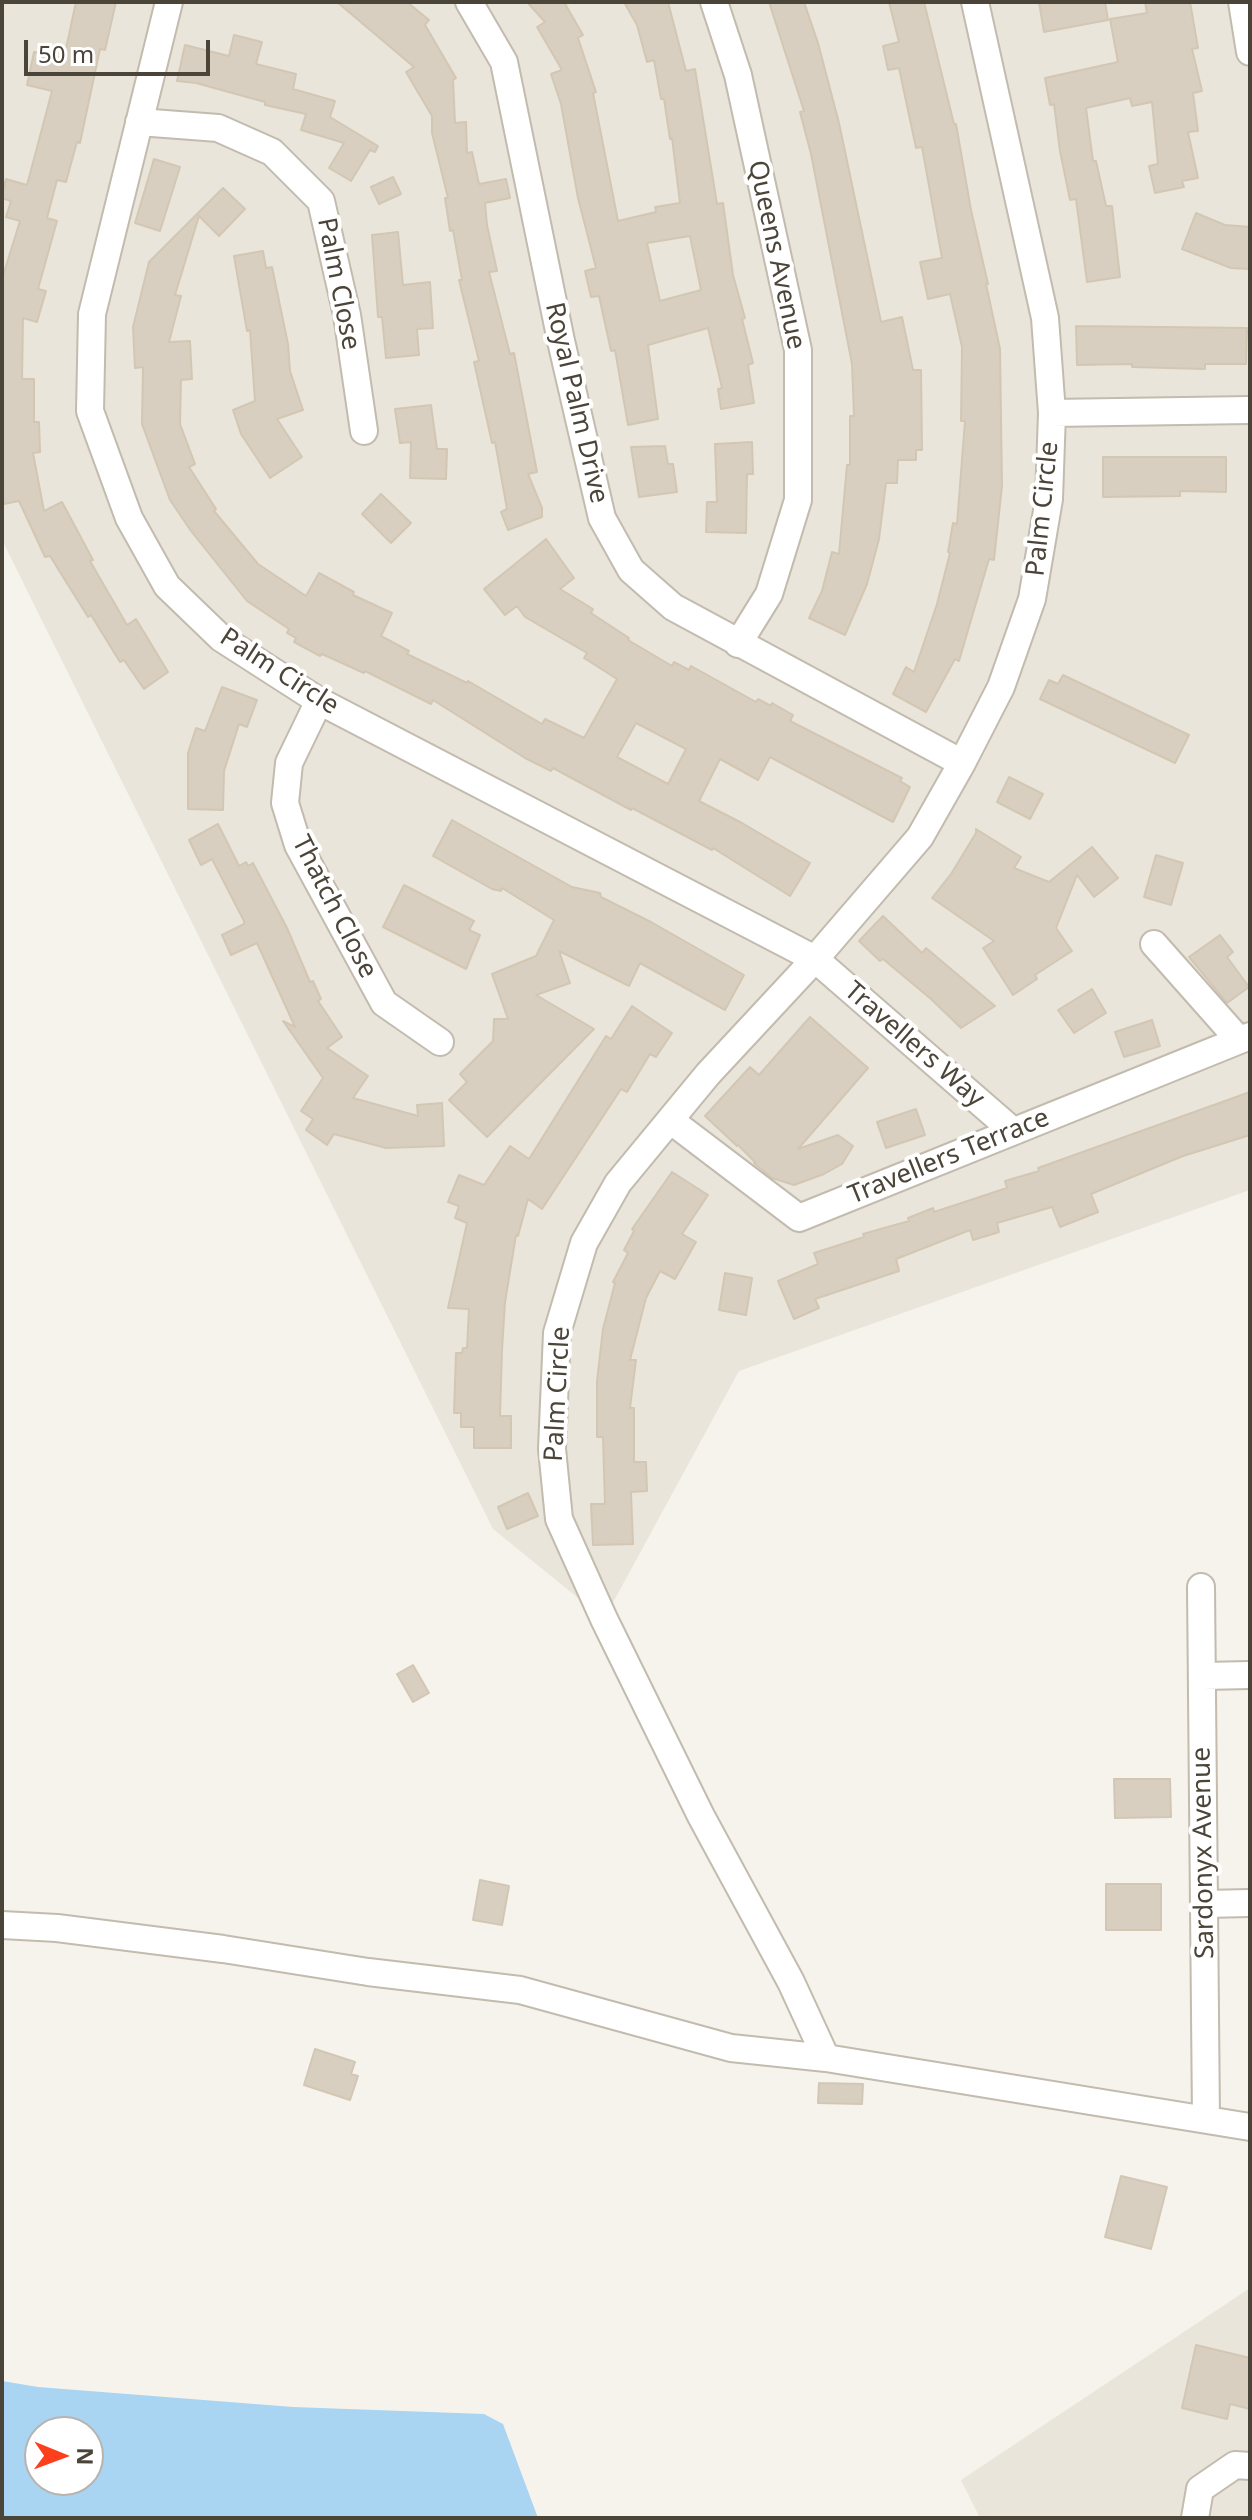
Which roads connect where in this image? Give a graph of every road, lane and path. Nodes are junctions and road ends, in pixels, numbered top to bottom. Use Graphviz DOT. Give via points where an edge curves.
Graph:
graph roads {
  1 [pos="169,2"];
  2 [pos="469,2"];
  3 [pos="714,2"];
  4 [pos="975,2"];
  5 [pos="1242,2"];
  6 [pos="1250,52"];
  7 [pos="139,122"];
  8 [pos="1250,410"];
  9 [pos="1052,413"];
  10 [pos="364,431"];
  11 [pos="738,644"];
  12 [pos="319,701"];
  13 [pos="962,763"];
  14 [pos="1154,944"];
  15 [pos="815,959"];
  16 [pos="1244,1038"];
  17 [pos="440,1042"];
  18 [pos="670,1120"];
  19 [pos="1013,1131"];
  20 [pos="1201,1587"];
  21 [pos="1250,1675"];
  22 [pos="1203,1676"];
  23 [pos="1250,1903"];
  24 [pos="1205,1904"];
  25 [pos="2,1925"];
  26 [pos="826,2058"];
  27 [pos="1206,2119"];
  28 [pos="1250,2127"];
  29 [pos="1250,2466"];
  30 [pos="1195,2518"];
  1 -- 7 [label="street, Palm Circle"];
  2 -- 11 [label="street, Royal Palm Drive" via="504,62 602,518 631,570 673,607"];
  3 -- 11 [label="street, Queens Avenue" via="738,75 798,350 798,500 769,594"];
  4 -- 9 [label="street, Palm Circle" via="1045,318"];
  5 -- 6 [label="street"];
  7 -- 10 [label="street, Palm Close" via="218,128 272,152 321,201 347,315"];
  7 -- 12 [label="street, Palm Circle" via="92,314 90,411 129,518 167,586 221,638"];
  8 -- 9 [label="street"];
  9 -- 13 [label="street, Palm Circle" via="1049,499 1032,599 1001,687"];
  11 -- 13 [label="street, Royal Palm Drive"];
  12 -- 15 [label="street, Palm Circle"];
  12 -- 17 [label="street, Thatch Close" via="289,763 285,803 298,845 384,1003"];
  13 -- 15 [label="street, Palm Circle" via="920,837"];
  14 -- 16 [label="street"];
  15 -- 18 [label="street, Palm Circle"];
  15 -- 19 [label="street, Travellers Way"];
  16 -- 19 [label="street, Travellers Terrace"];
  18 -- 19 [label="street, Travellers Terrace" via="799,1218"];
  18 -- 26 [label="street, Palm Circle" via="618,1183 584,1243 557,1333 552,1449 559,1519 701,1816"];
  20 -- 22 [label="street, Sardonyx Avenue"];
  21 -- 22 [label="street"];
  22 -- 24 [label="street, Sardonyx Avenue"];
  23 -- 24 [label="street"];
  24 -- 27 [label="street, Sardonyx Avenue"];
  25 -- 26 [label="street" via="520,1990 731,2048"];
  26 -- 27 [label="street"];
  27 -- 28 [label="street"];
  29 -- 30 [label="street" via="1235,2465 1200,2489"];
}
